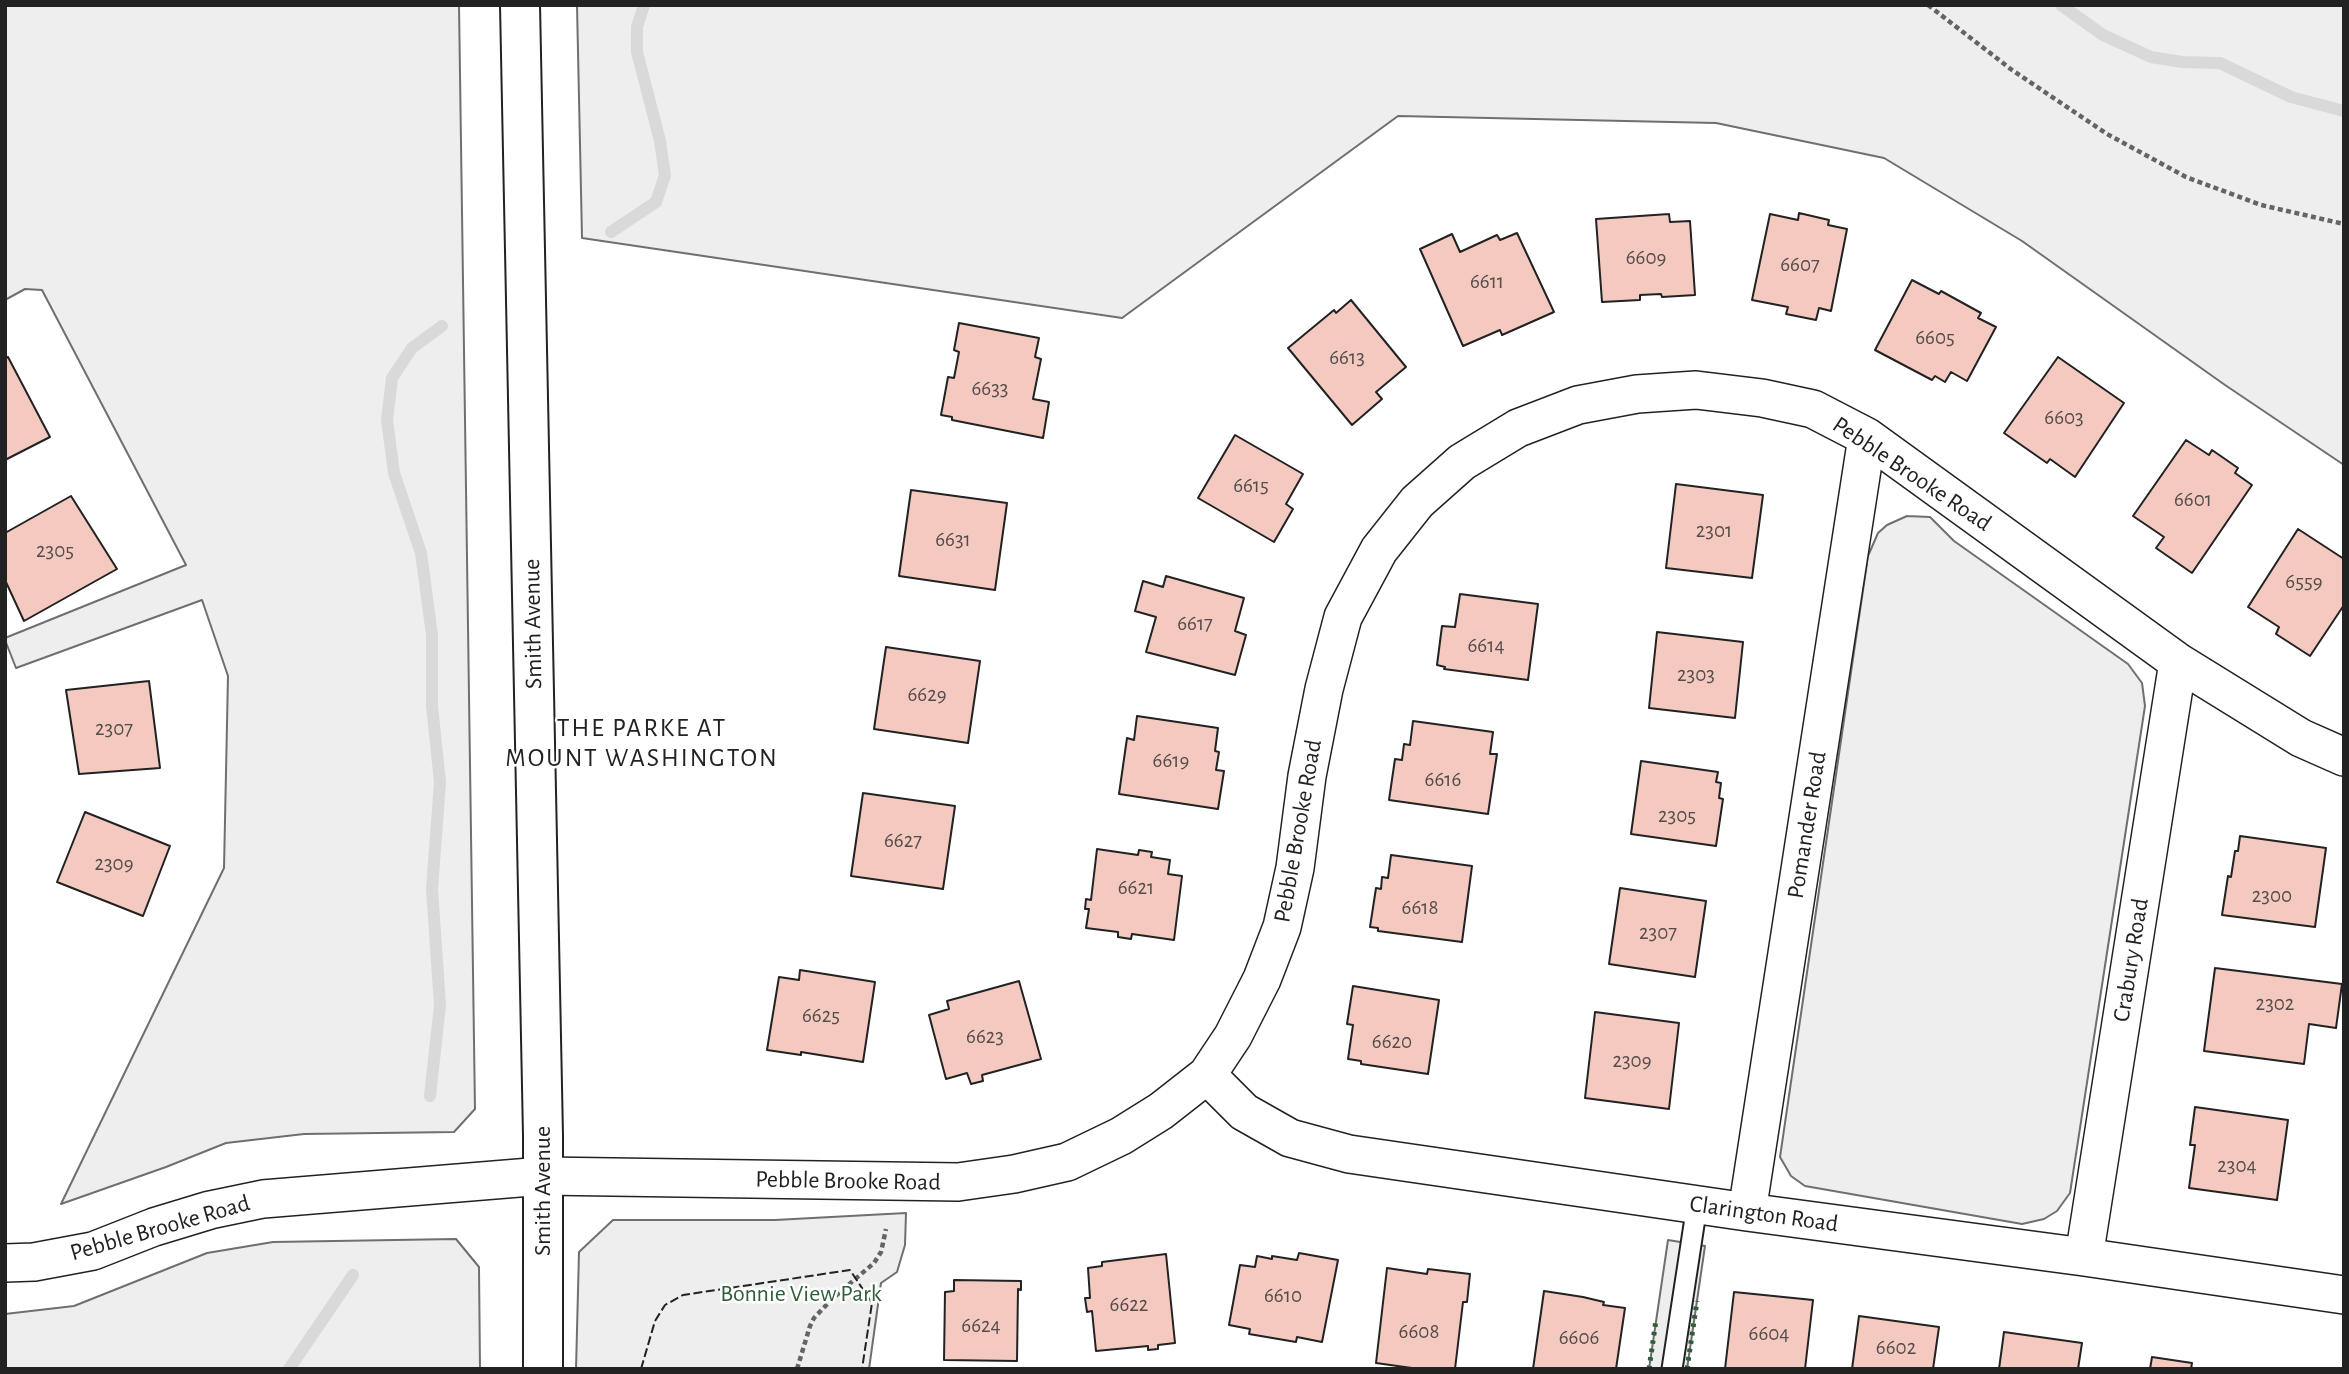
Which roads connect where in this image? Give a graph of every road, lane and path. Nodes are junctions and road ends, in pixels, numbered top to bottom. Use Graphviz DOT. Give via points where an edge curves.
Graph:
graph roads {
  1 [pos="520,5"];
  2 [pos="1928,5"];
  3 [pos="2344,224"];
  4 [pos="1867,437"];
  5 [pos="2178,662"];
  6 [pos="2344,757"];
  7 [pos="1207,1075"];
  8 [pos="544,1175"];
  9 [pos="1697,1205"];
  10 [pos="1747,1212"];
  11 [pos="886,1229"];
  12 [pos="2084,1257"];
  13 [pos="5,1263"];
  14 [pos="2344,1296"];
  15 [pos="542,1369"];
  16 [pos="797,1369"];
  17 [pos="1672,1369"];
  1 -- 8 [label="main road, Smith Avenue"];
  2 -- 3 [label="path" via="2012,70 2097,127 2186,177 2261,205"];
  4 -- 5 [label="street, Pebble Brooke Road"];
  4 -- 7 [label="street, Pebble Brooke Road" via="1813,409 1762,398 1696,390 1637,394 1578,405 1518,428 1462,463 1417,502 1379,550 1343,617 1321,701 1282,927 1262,979"];
  4 -- 10 [label="street, Pomander Road"];
  5 -- 6 [label="street, Pebble Brooke Road" via="2301,738"];
  5 -- 12 [label="street, Crabury Road"];
  7 -- 8 [label="street, Pebble Brooke Road" via="1121,1136 1066,1162 1014,1174 958,1182"];
  7 -- 9 [label="street, Clarington Road" via="1244,1112 1290,1138 1349,1154"];
  8 -- 13 [label="street, Pebble Brooke Road" via="262,1199 154,1227 93,1251"];
  8 -- 15 [label="main road, Smith Avenue"];
  9 -- 10 [label="street, Clarington Road"];
  9 -- 17 [label="lane"];
  10 -- 12 [label="street, Clarington Road"];
  11 -- 16 [label="path" via="874,1263 814,1318"];
  12 -- 14 [label="street, Clarington Road"];
}
